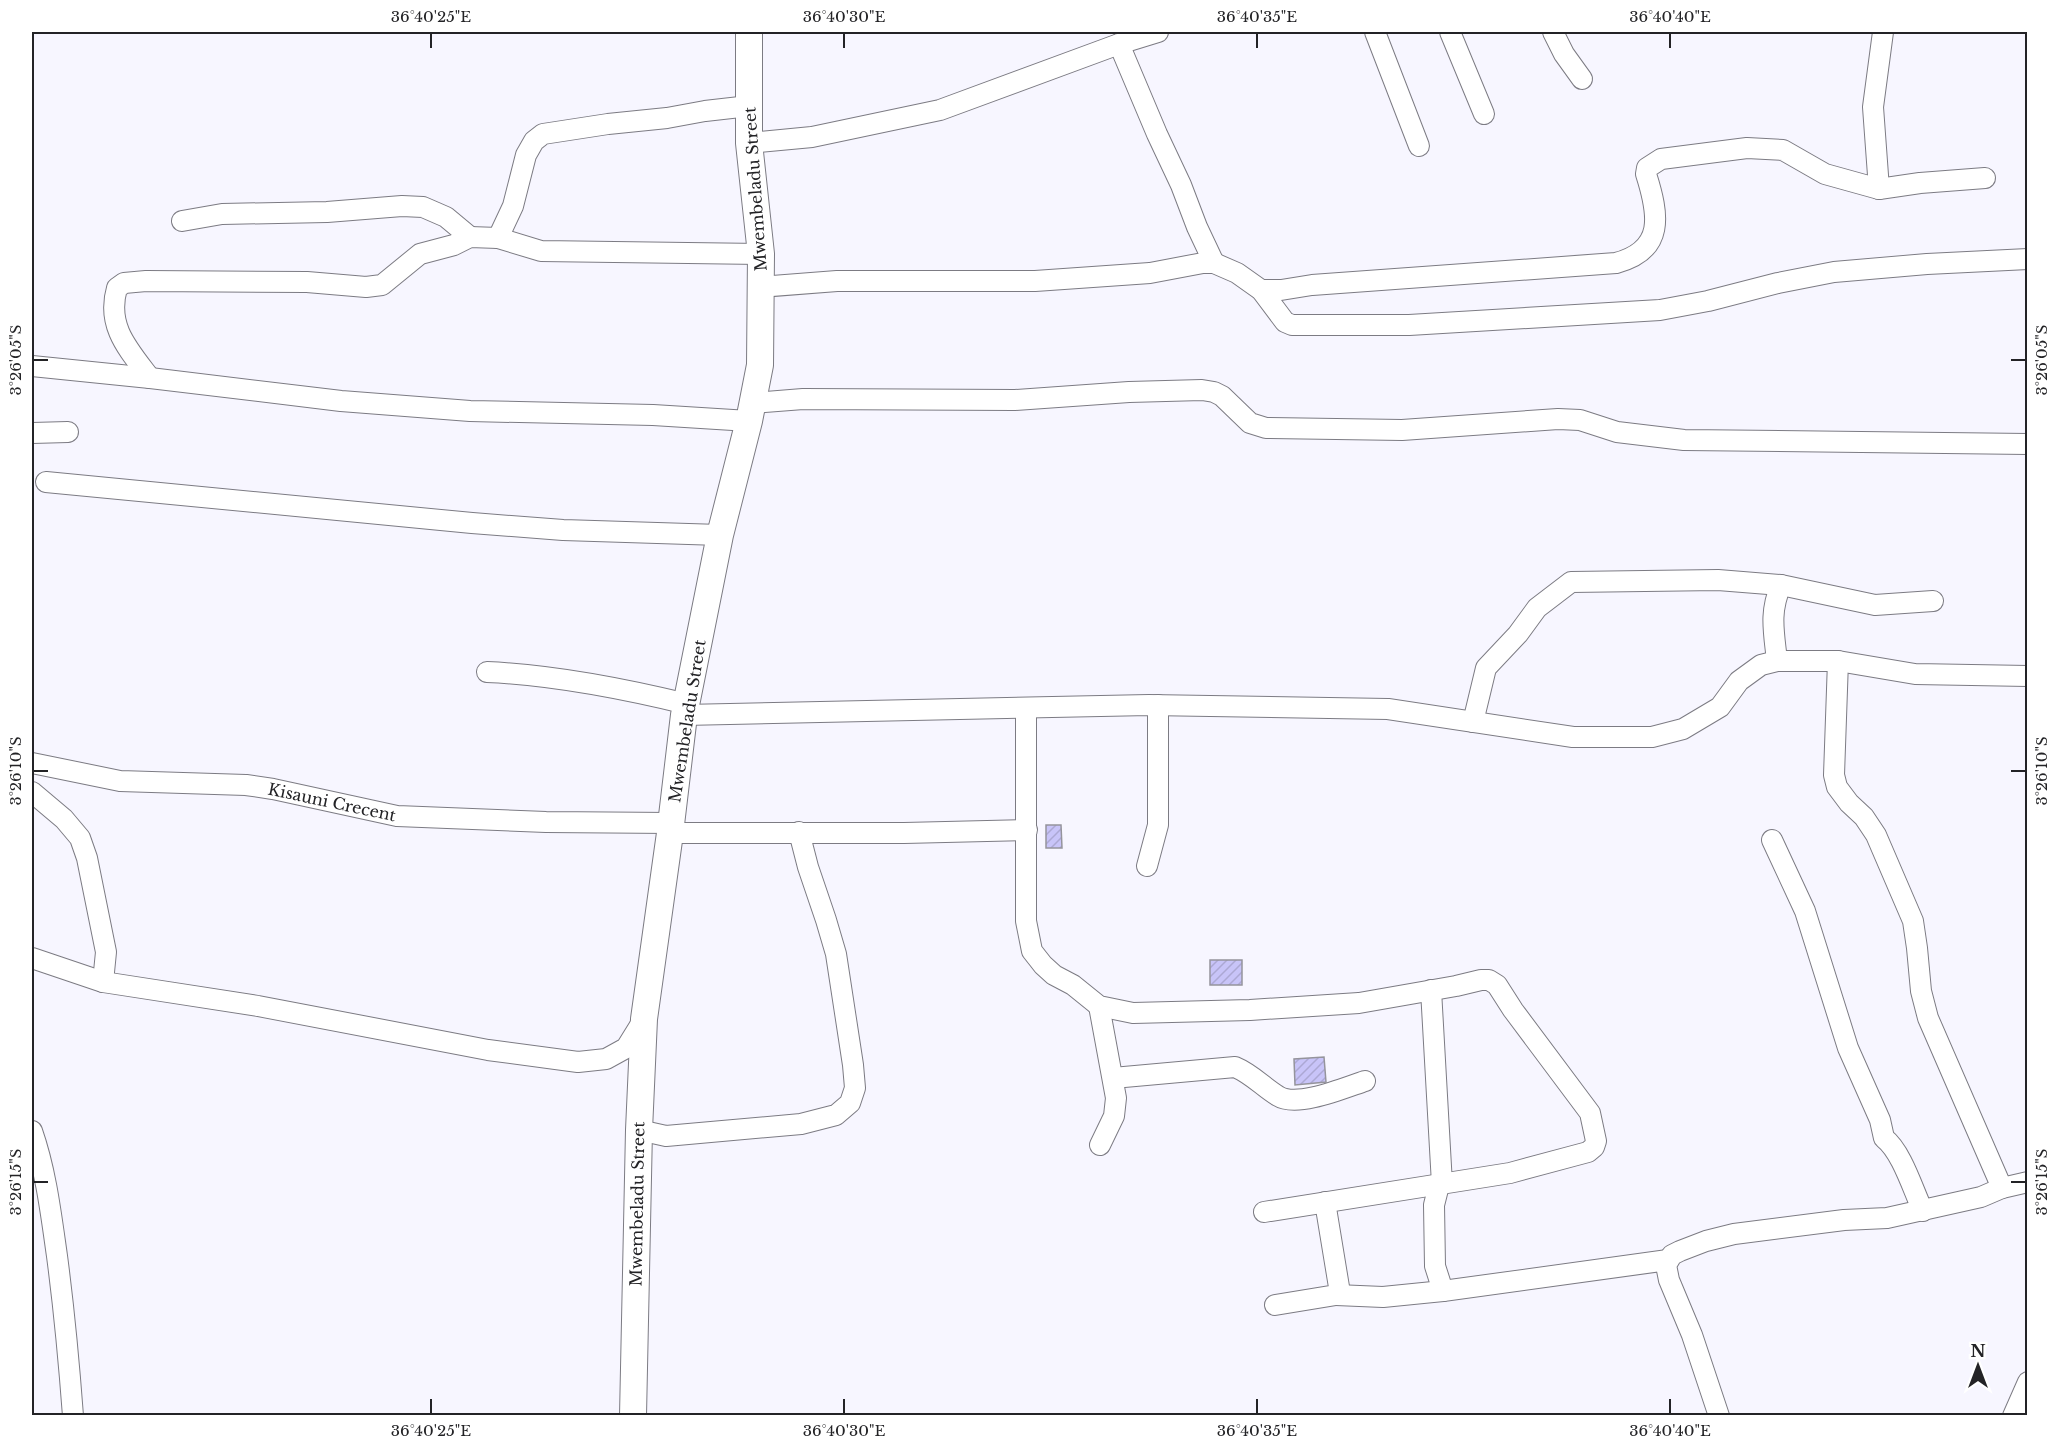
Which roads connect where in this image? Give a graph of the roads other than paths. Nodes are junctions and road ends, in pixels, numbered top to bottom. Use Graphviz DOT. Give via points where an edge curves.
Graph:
graph roads {
  1 [pos="749,32"];
  2 [pos="1158,32"];
  3 [pos="1375,32"];
  4 [pos="1450,32"];
  5 [pos="1553,32"];
  6 [pos="1883,32"];
  7 [pos="1119,44"];
  8 [pos="1582,80"];
  9 [pos="749,106"];
  10 [pos="1484,114"];
  11 [pos="749,143"];
  12 [pos="1419,146"];
  13 [pos="1985,178"];
  14 [pos="1879,189"];
  15 [pos="182,221"];
  16 [pos="470,237"];
  17 [pos="498,238"];
  18 [pos="761,254"];
  19 [pos="2028,259"];
  20 [pos="1214,263"];
  21 [pos="760,287"];
  22 [pos="1261,290"];
  23 [pos="32,366"];
  24 [pos="150,378"];
  25 [pos="751,412"];
  26 [pos="68,432"];
  27 [pos="32,433"];
  28 [pos="2028,444"];
  29 [pos="46,482"];
  30 [pos="720,535"];
  31 [pos="1781,585"];
  32 [pos="1933,601"];
  33 [pos="1777,661"];
  34 [pos="1838,661"];
  35 [pos="488,672"];
  36 [pos="2028,676"];
  37 [pos="1158,705"];
  38 [pos="1026,708"];
  39 [pos="686,710"];
  40 [pos="1473,722"];
  41 [pos="32,763"];
  42 [pos="32,792"];
  43 [pos="671,828"];
  44 [pos="1027,830"];
  45 [pos="800,832"];
  46 [pos="1772,840"];
  47 [pos="1147,866"];
  48 [pos="32,958"];
  49 [pos="103,982"];
  50 [pos="1431,990"];
  51 [pos="1099,1006"];
  52 [pos="644,1020"];
  53 [pos="1113,1078"];
  54 [pos="1365,1081"];
  55 [pos="639,1130"];
  56 [pos="32,1131"];
  57 [pos="1100,1145"];
  58 [pos="2028,1182"];
  59 [pos="1441,1185"];
  60 [pos="2002,1188"];
  61 [pos="1325,1202"];
  62 [pos="1923,1211"];
  63 [pos="1264,1212"];
  64 [pos="1668,1260"];
  65 [pos="1443,1291"];
  66 [pos="1336,1295"];
  67 [pos="1275,1305"];
  68 [pos="2028,1382"];
  69 [pos="73,1416"];
  70 [pos="633,1416"];
  71 [pos="1719,1416"];
  72 [pos="2013,1416"];
  1 -- 9 [label="street, Mwembeladu Street"];
  2 -- 7 [label="street"];
  3 -- 12 [label="street"];
  4 -- 10 [label="street"];
  5 -- 8 [label="street"];
  6 -- 14 [label="street" via="1873,107"];
  7 -- 11 [label="street" via="940,110 812,137"];
  7 -- 20 [label="street"];
  9 -- 11 [label="street, Mwembeladu Street"];
  9 -- 17 [label="street" via="543,134 526,155 513,206"];
  11 -- 18 [label="street, Mwembeladu Street"];
  13 -- 14 [label="street"];
  14 -- 22 [label="street" via="1825,174 1783,150 1747,148 1661,159 1647,168 1646,174 1656,223 1650,244 1632,259"];
  15 -- 16 [label="street" via="222,214 423,207 446,217"];
  16 -- 17 [label="street"];
  16 -- 24 [label="street" via="420,254 382,285 124,283 117,288 112,304 115,320 121,338"];
  17 -- 18 [label="street" via="541,250"];
  18 -- 21 [label="street, Mwembeladu Street"];
  19 -- 22 [label="street" via="1834,272 1660,310 1409,325 1292,325 1285,322"];
  20 -- 21 [label="street" via="1150,273 1035,281 837,281"];
  20 -- 22 [label="street"];
  21 -- 25 [label="street, Mwembeladu Street" via="760,365"];
  23 -- 24 [label="street"];
  24 -- 25 [label="street" via="340,401 470,411 653,415"];
  25 -- 28 [label="street" via="803,399 1015,400 1202,390 1222,396 1250,423 1289,430 1413,429 1558,419 1580,420 1617,432 1684,440"];
  25 -- 30 [label="street, Mwembeladu Street"];
  26 -- 27 [label="street"];
  29 -- 30 [label="street" via="472,523"];
  30 -- 39 [label="street, Mwembeladu Street"];
  31 -- 32 [label="street" via="1875,605"];
  31 -- 33 [label="street" via="1773,613"];
  31 -- 40 [label="street" via="1718,580 1571,582 1537,608 1486,668"];
  33 -- 34 [label="street"];
  33 -- 40 [label="street" via="1761,665 1739,681 1720,707 1683,729 1652,737 1573,736"];
  34 -- 36 [label="street" via="1915,674"];
  34 -- 60 [label="street" via="1834,775 1837,787 1876,835 1913,921 1928,1018"];
  35 -- 39 [label="street" via="558,678 647,694"];
  37 -- 38 [label="street"];
  37 -- 40 [label="street" via="1388,709"];
  37 -- 47 [label="street" via="1158,825"];
  38 -- 39 [label="street"];
  38 -- 44 [label="street"];
  39 -- 43 [label="street, Mwembeladu Street"];
  41 -- 43 [label="street, Kisauni Crecent" via="120,781 246,785 397,816"];
  42 -- 49 [label="street" via="80,838 106,952"];
  43 -- 45 [label="street, Kisauni Crecent"];
  43 -- 52 [label="street, Mwembeladu Street"];
  44 -- 45 [label="street, Kisauni Crecent"];
  44 -- 51 [label="street" via="1026,921 1032,951 1054,975"];
  45 -- 55 [label="street" via="836,954 853,1065 855,1088 850,1103 836,1115 801,1124 666,1136"];
  46 -- 62 [label="street" via="1805,911 1848,1048 1884,1138 1900,1160"];
  48 -- 49 [label="street"];
  49 -- 52 [label="street" via="258,1006 488,1050 578,1062 606,1059 626,1048"];
  50 -- 51 [label="street" via="1359,1003 1250,1010 1132,1013"];
  50 -- 59 [label="street"];
  50 -- 59 [label="street" via="1480,980 1497,985 1590,1113 1596,1141 1588,1152 1510,1173"];
  51 -- 53 [label="street"];
  52 -- 55 [label="street, Mwembeladu Street"];
  53 -- 54 [label="street" via="1235,1067 1290,1100"];
  53 -- 57 [label="street" via="1114,1116"];
  55 -- 70 [label="street, Mwembeladu Street"];
  56 -- 69 [label="street" via="51,1212"];
  58 -- 60 [label="street"];
  59 -- 61 [label="street"];
  59 -- 65 [label="street" via="1434,1205 1435,1266"];
  60 -- 62 [label="street"];
  61 -- 63 [label="street"];
  61 -- 66 [label="street" via="1339,1287"];
  62 -- 64 [label="street" via="1734,1234 1693,1245"];
  64 -- 65 [label="street"];
  64 -- 71 [label="street" via="1669,1280"];
  65 -- 66 [label="street" via="1383,1297"];
  66 -- 67 [label="street"];
  68 -- 72 [label="street"];
}
